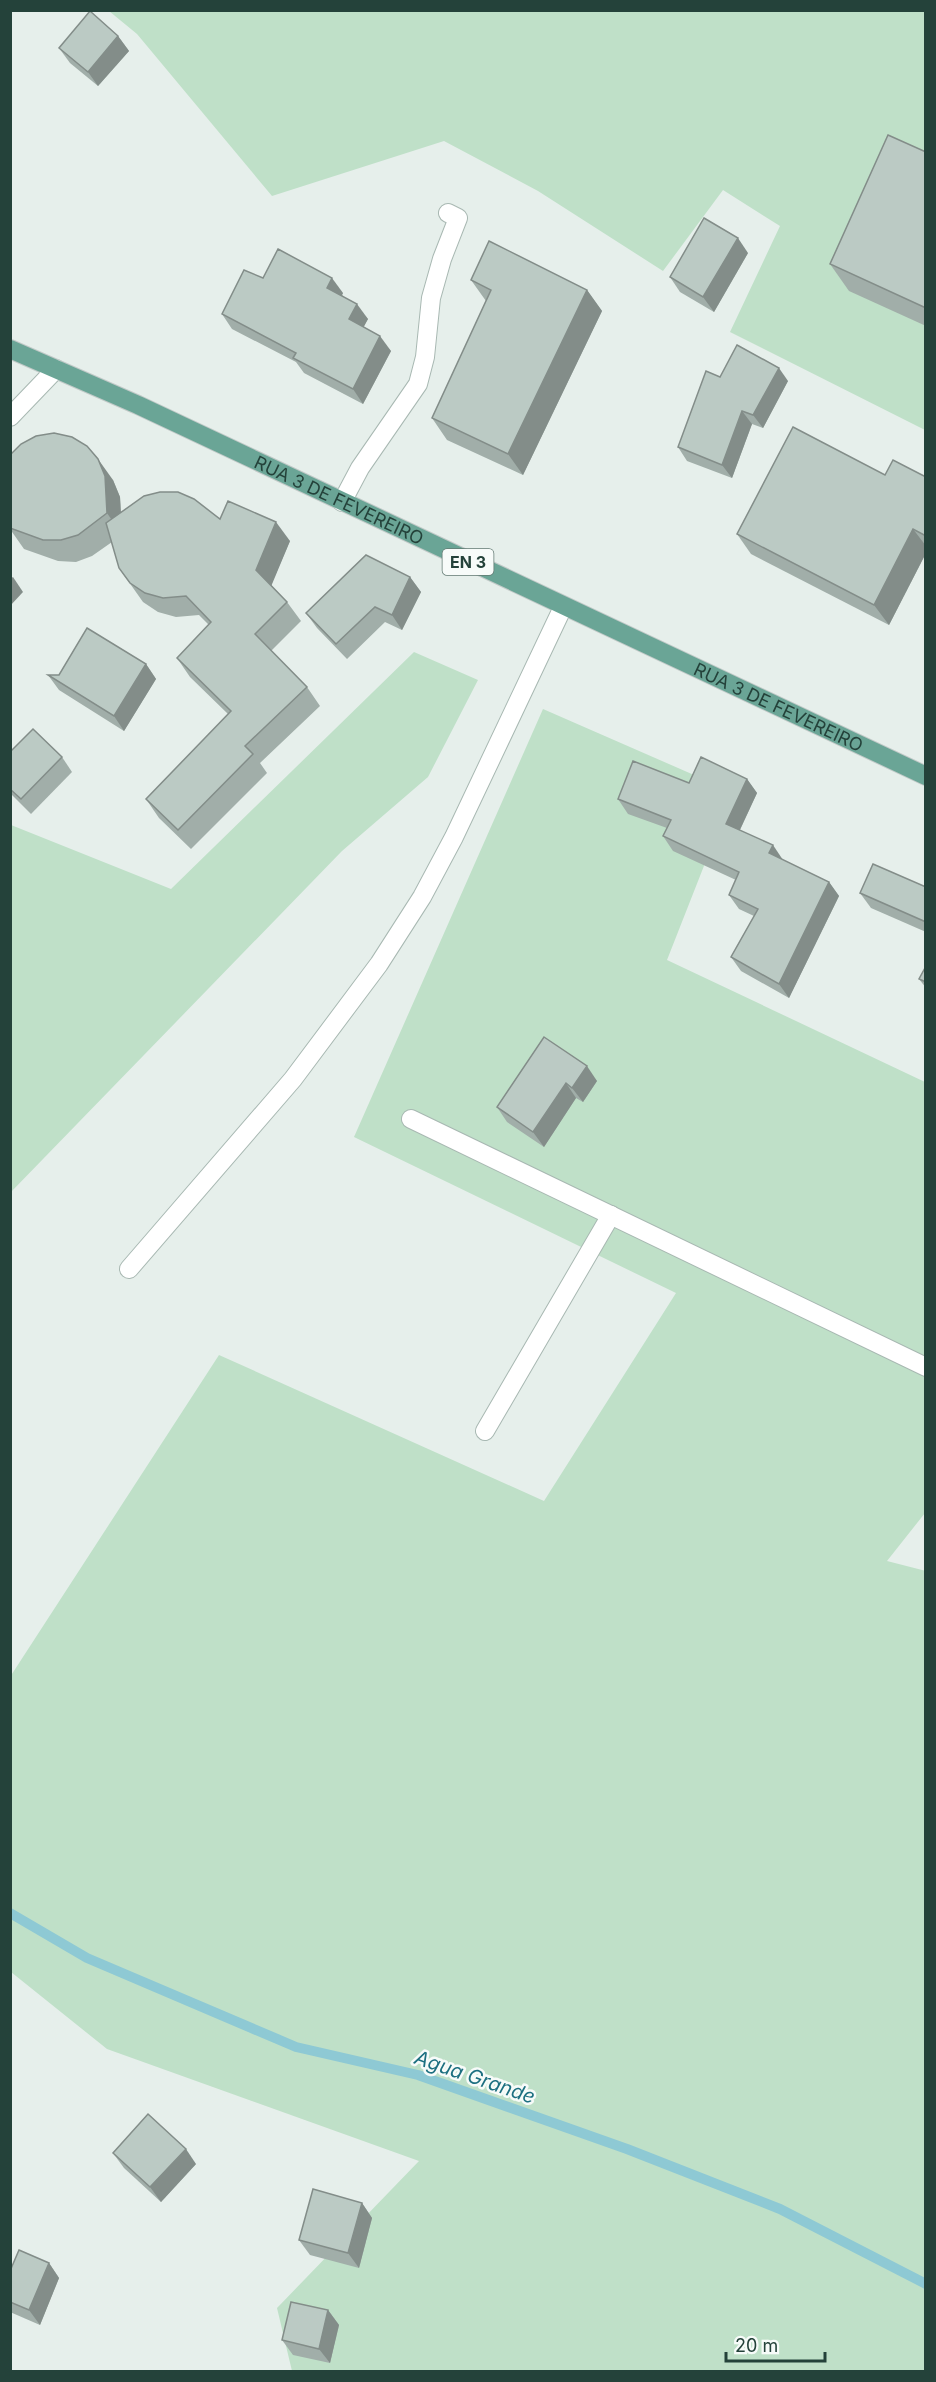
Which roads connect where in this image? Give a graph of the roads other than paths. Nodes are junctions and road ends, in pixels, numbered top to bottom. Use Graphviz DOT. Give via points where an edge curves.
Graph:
graph roads {
  1 [pos="448,213"];
  2 [pos="10,349"];
  3 [pos="56,369"];
  4 [pos="10,417"];
  5 [pos="342,502"];
  6 [pos="563,607"];
  7 [pos="926,776"];
  8 [pos="411,1119"];
  9 [pos="611,1215"];
  10 [pos="129,1269"];
  11 [pos="926,1367"];
  12 [pos="485,1431"];
  1 -- 5 [label="street" via="458,218 431,298 418,384 360,468"];
  2 -- 3 [label="main road, RUA 3 DE FEVEREIRO / EN 3"];
  3 -- 4 [label="street"];
  3 -- 5 [label="main road, RUA 3 DE FEVEREIRO / EN 3"];
  5 -- 6 [label="main road, RUA 3 DE FEVEREIRO / EN 3"];
  6 -- 7 [label="main road, RUA 3 DE FEVEREIRO / EN 3"];
  6 -- 10 [label="street" via="454,837 379,964 293,1079"];
  8 -- 9 [label="street"];
  9 -- 11 [label="street"];
  9 -- 12 [label="street"];
}
